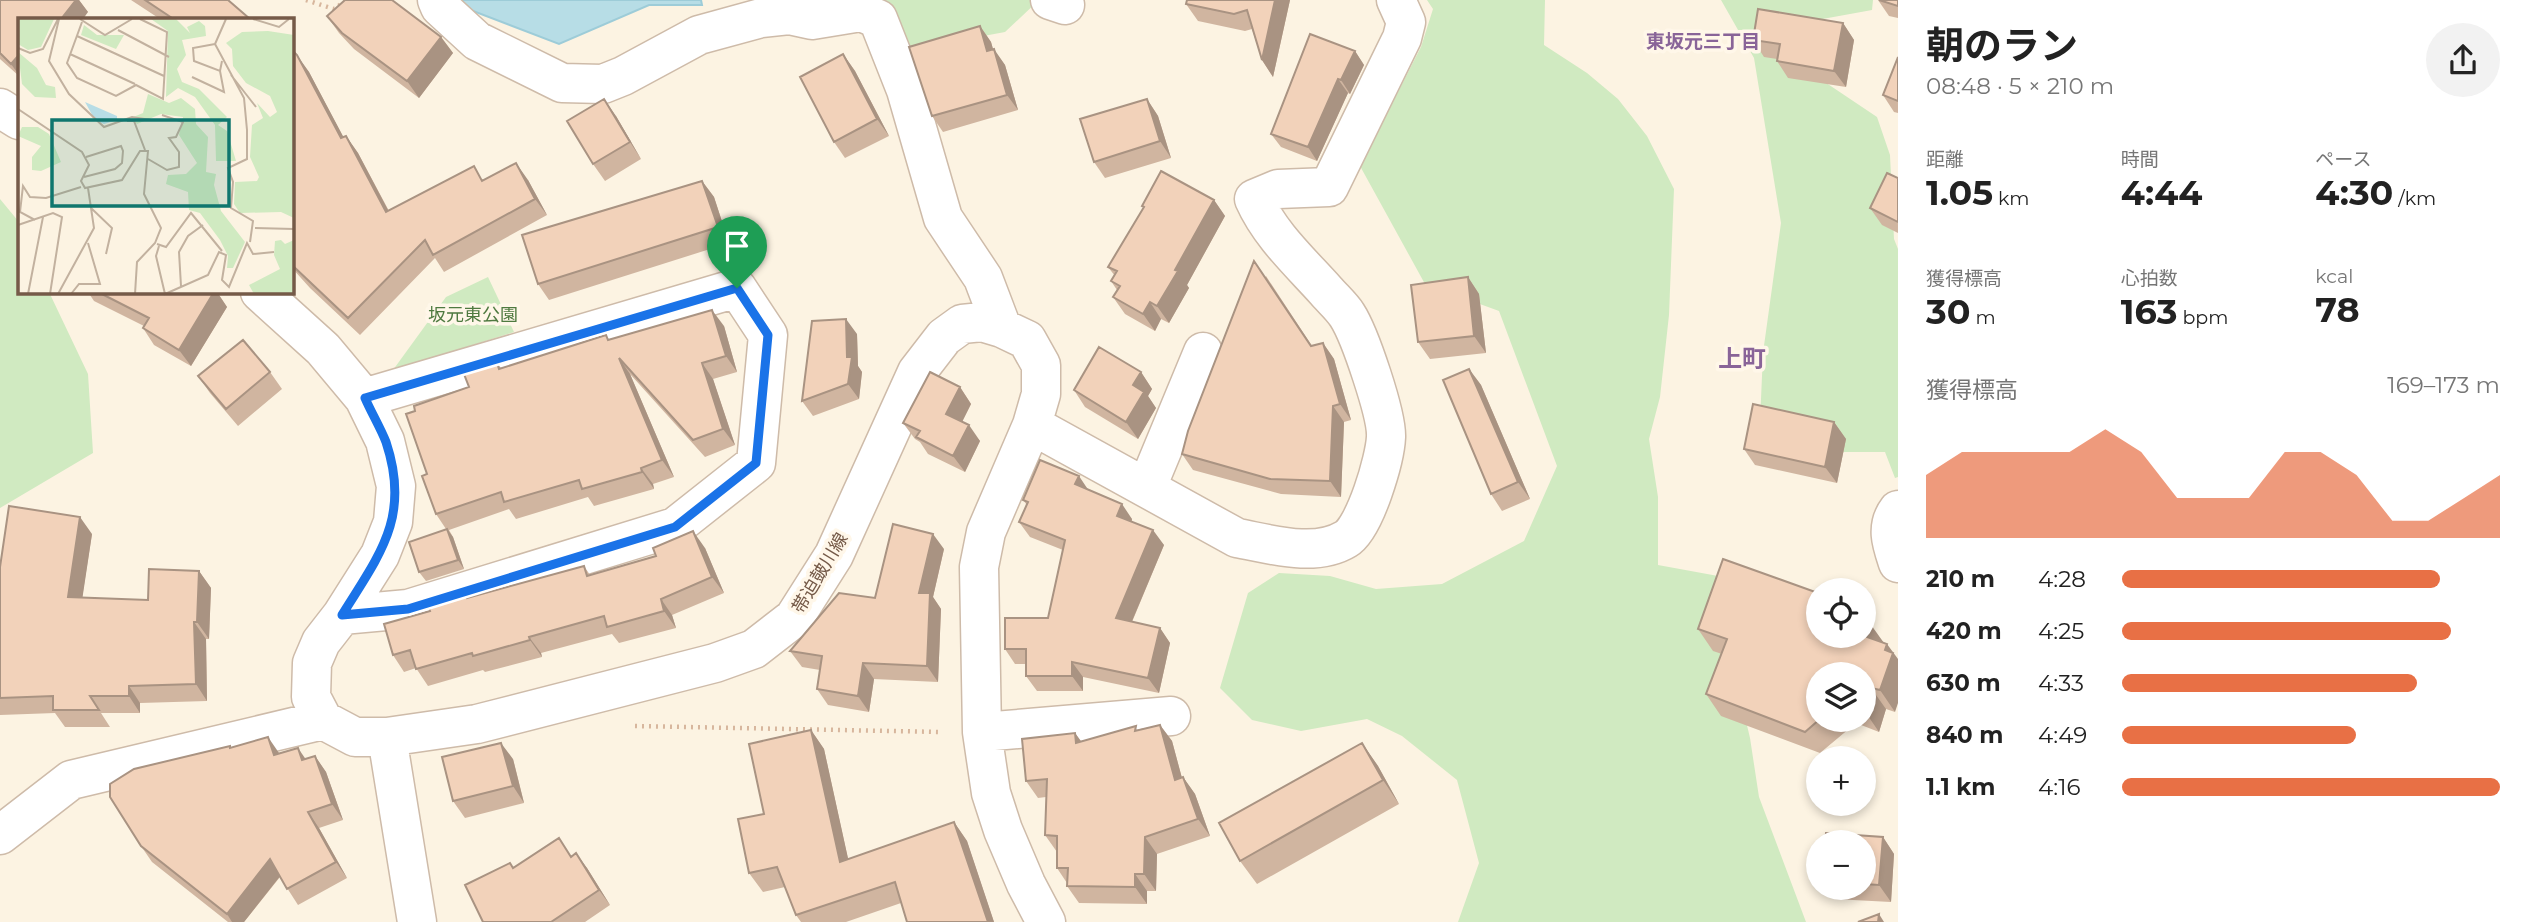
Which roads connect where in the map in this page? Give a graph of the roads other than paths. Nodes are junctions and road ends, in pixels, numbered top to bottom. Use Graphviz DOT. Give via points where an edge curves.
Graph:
graph roads {
  1 [pos="437,0"];
  2 [pos="1396,0"];
  3 [pos="804,8"];
  4 [pos="0,108"];
  5 [pos="18,119"];
  6 [pos="262,294"];
  7 [pos="1002,328"];
  8 [pos="1203,352"];
  9 [pos="365,398"];
  10 [pos="1032,425"];
  11 [pos="1147,488"];
  12 [pos="1898,510"];
  13 [pos="1898,564"];
  14 [pos="342,615"];
  15 [pos="1171,716"];
  16 [pos="323,720"];
  17 [pos="982,732"];
  18 [pos="387,737"];
  19 [pos="0,835"];
  20 [pos="417,922"];
  21 [pos="1046,922"];
  1 -- 3 [label="street" via="477,41 562,83 603,84 699,35"];
  2 -- 11 [label="street" via="1406,22 1402,38 1329,187 1278,189 1254,199 1264,221 1347,315 1363,350 1387,436 1368,509 1348,539 1318,549 1272,545 1237,537"];
  3 -- 7 [label="street" via="812,20 861,12 878,19 906,90 943,218 983,278"];
  4 -- 5 [label="street"];
  6 -- 9 [label="street" via="323,349"];
  7 -- 10 [label="street, 帯迫皷川線" via="1027,340 1041,365 1041,394"];
  7 -- 18 [label="street, 帯迫皷川線" via="982,322 962,324 944,337 917,372 834,555 794,618 754,649 477,724"];
  8 -- 11 [label="street"];
  9 -- 14 [label="street" via="385,441 396,486 393,522 380,555"];
  9 -- 14 [label="street" via="737,288 768,335 756,463 675,527 408,609"];
  10 -- 11 [label="street"];
  10 -- 17 [label="street, 帯迫皷川線" via="986,532 979,567"];
  12 -- 13 [label="street" via="1889,538"];
  14 -- 16 [label="street" via="312,663 311,697"];
  15 -- 17 [label="street"];
  16 -- 18 [label="street, 帯迫皷川線" via="355,737"];
  16 -- 19 [label="street" via="71,780"];
  17 -- 21 [label="street, 帯迫皷川線" via="991,793 1003,830"];
  18 -- 20 [label="street"];
}
